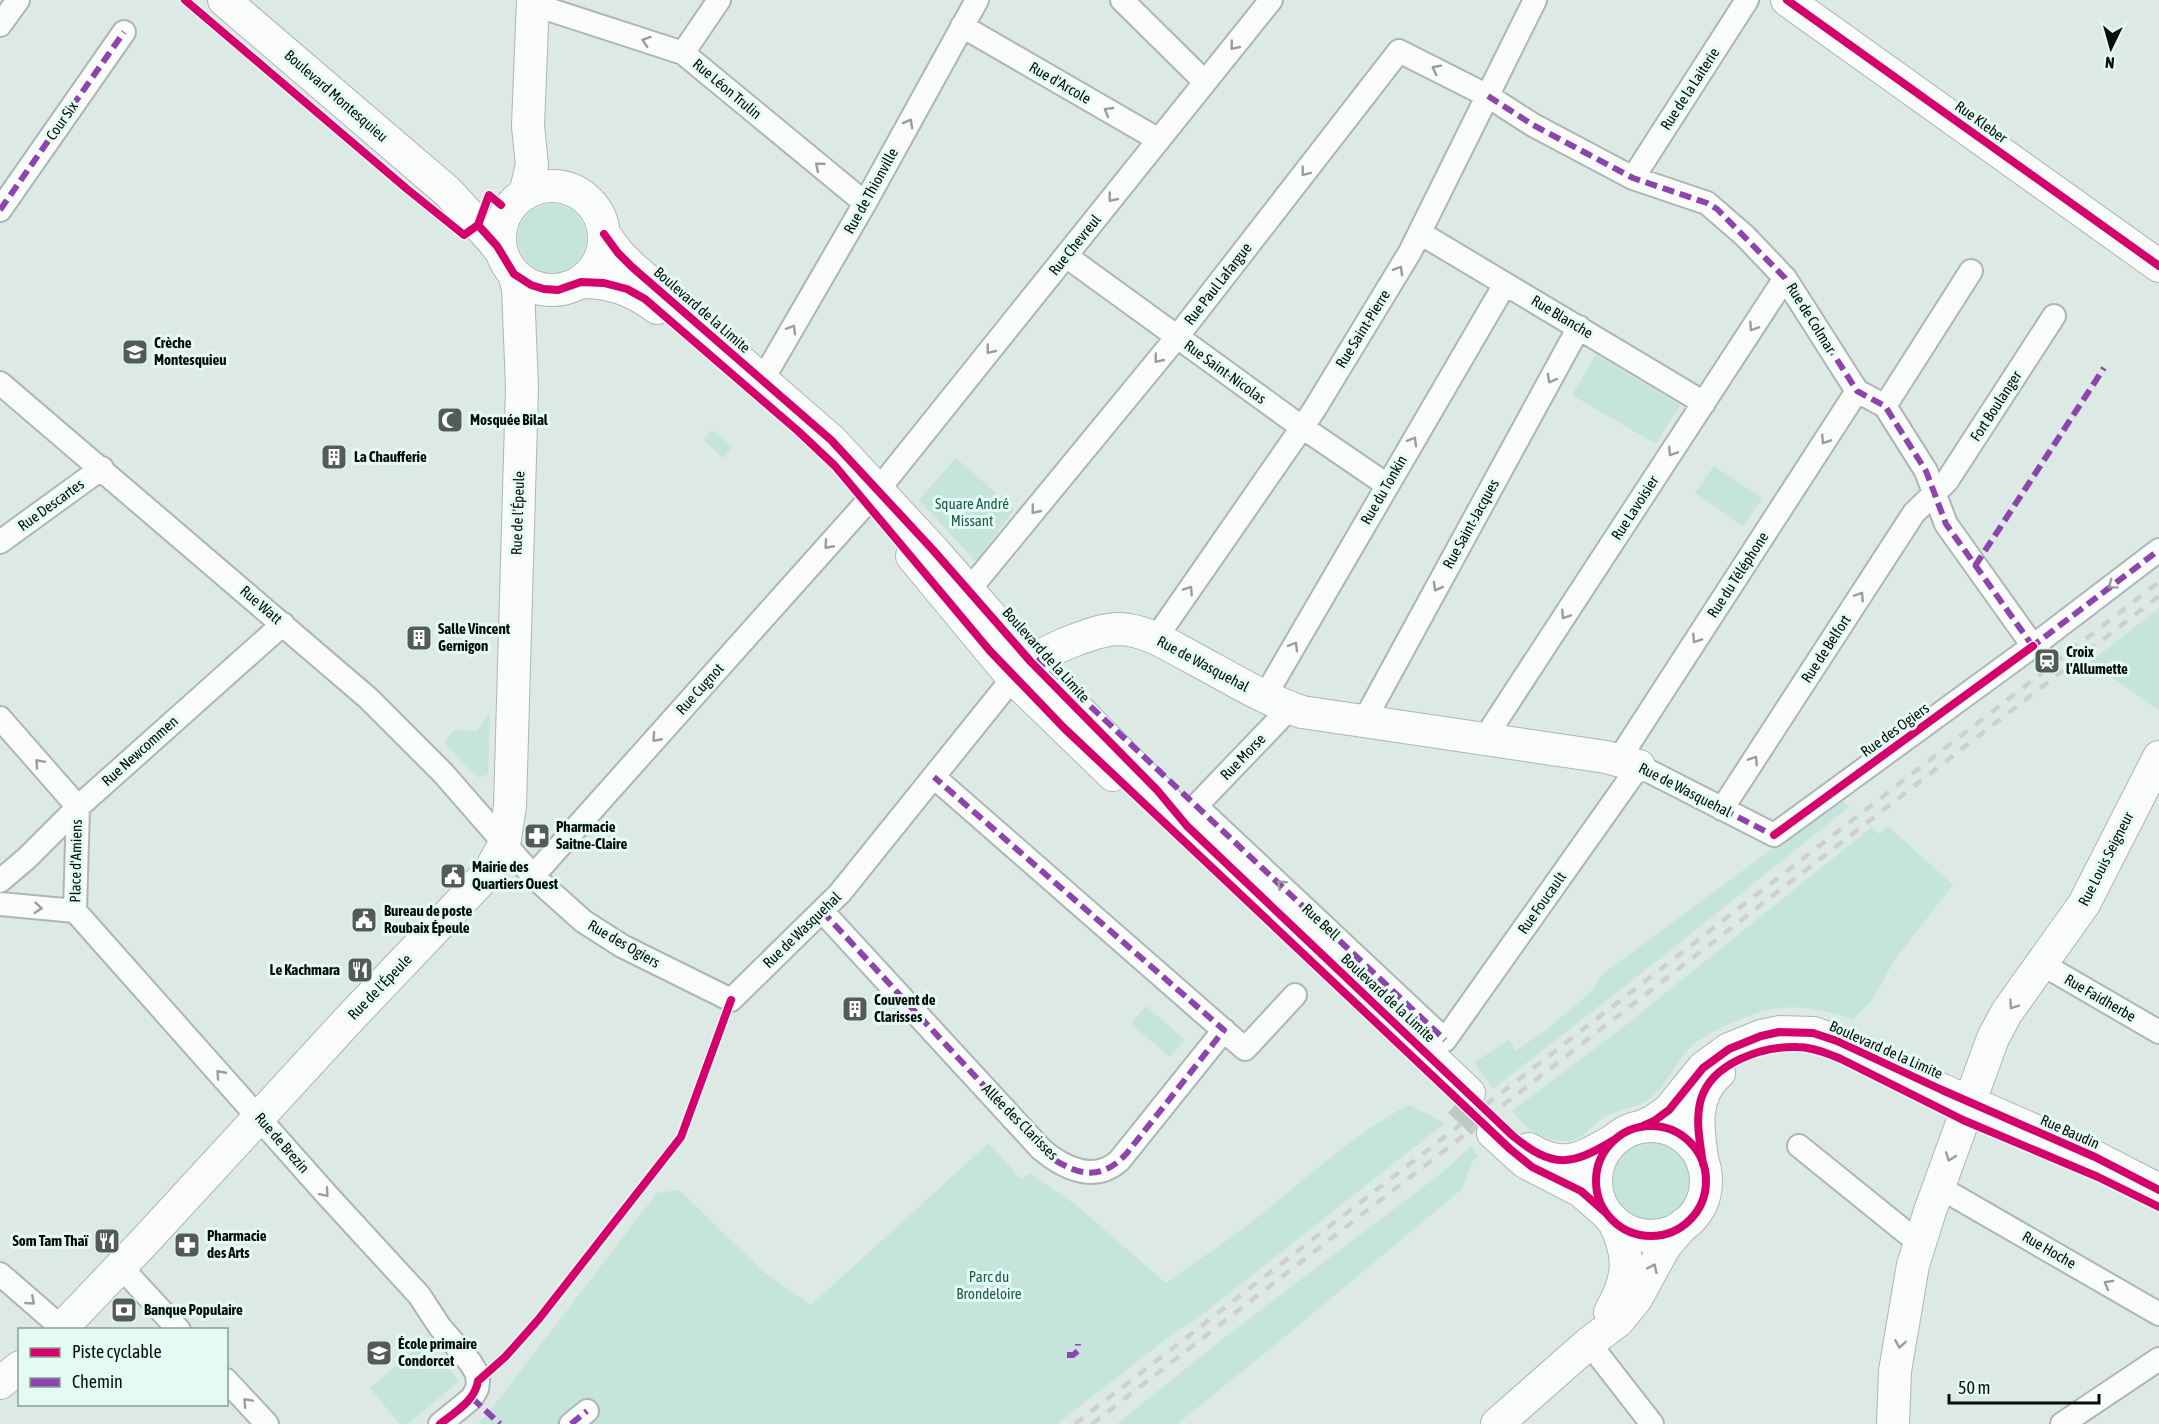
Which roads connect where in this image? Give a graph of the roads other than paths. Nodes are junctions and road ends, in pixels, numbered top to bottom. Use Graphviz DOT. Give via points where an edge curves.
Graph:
graph roads {
  1 [pos="18,0"];
  2 [pos="224,0"];
  3 [pos="719,0"];
  4 [pos="977,0"];
  5 [pos="1122,0"];
  6 [pos="1271,0"];
  7 [pos="1535,0"];
  8 [pos="1747,0"];
  9 [pos="1787,0"];
  10 [pos="533,2"];
  11 [pos="0,25"];
  12 [pos="962,26"];
  13 [pos="124,32"];
  14 [pos="683,53"];
  15 [pos="1205,82"];
  16 [pos="1488,96"];
  17 [pos="530,100"];
  18 [pos="1159,140"];
  19 [pos="1633,178"];
  20 [pos="574,191"];
  21 [pos="448,192"];
  22 [pos="520,198"];
  23 [pos="865,203"];
  24 [pos="0,210"];
  25 [pos="1420,233"];
  26 [pos="604,234"];
  27 [pos="1066,256"];
  28 [pos="2158,262"];
  29 [pos="508,264"];
  30 [pos="1971,271"];
  31 [pos="1785,278"];
  32 [pos="1505,284"];
  33 [pos="573,285"];
  34 [pos="2054,316"];
  35 [pos="1579,327"];
  36 [pos="1177,337"];
  37 [pos="763,380"];
  38 [pos="0,383"];
  39 [pos="522,387"];
  40 [pos="1857,391"];
  41 [pos="1704,403"];
  42 [pos="1885,406"];
  43 [pos="1302,427"];
  44 [pos="102,468"];
  45 [pos="1387,485"];
  46 [pos="1935,493"];
  47 [pos="873,496"];
  48 [pos="0,542"];
  49 [pos="2159,550"];
  50 [pos="969,590"];
  51 [pos="283,624"];
  52 [pos="1156,638"];
  53 [pos="2032,646"];
  54 [pos="1022,670"];
  55 [pos="1278,702"];
  56 [pos="0,718"];
  57 [pos="1364,721"];
  58 [pos="1485,738"];
  59 [pos="2159,758"];
  60 [pos="1629,762"];
  61 [pos="934,777"];
  62 [pos="1196,806"];
  63 [pos="78,807"];
  64 [pos="1722,809"];
  65 [pos="1774,835"];
  66 [pos="504,845"];
  67 [pos="533,876"];
  68 [pos="0,881"];
  69 [pos="0,904"];
  70 [pos="75,911"];
  71 [pos="822,911"];
  72 [pos="2044,961"];
  73 [pos="1295,995"];
  74 [pos="730,1000"];
  75 [pos="1224,1030"];
  76 [pos="2159,1032"];
  77 [pos="1445,1040"];
  78 [pos="1464,1097"];
  79 [pos="1966,1111"];
  80 [pos="259,1117"];
  81 [pos="1643,1126"];
  82 [pos="1614,1140"];
  83 [pos="1799,1146"];
  84 [pos="1703,1164"];
  85 [pos="1939,1187"];
  86 [pos="2159,1190"];
  87 [pos="2159,1207"];
  88 [pos="1610,1216"];
  89 [pos="1685,1224"];
  90 [pos="1919,1243"];
  91 [pos="121,1267"];
  92 [pos="0,1274"];
  93 [pos="2159,1314"];
  94 [pos="60,1328"];
  95 [pos="62,1328"];
  96 [pos="178,1328"];
  97 [pos="1589,1343"];
  98 [pos="2159,1359"];
  99 [pos="18,1369"];
  100 [pos="228,1382"];
  101 [pos="0,1383"];
  102 [pos="267,1424"];
  103 [pos="440,1424"];
  104 [pos="1497,1424"];
  105 [pos="1652,1424"];
  106 [pos="1893,1424"];
  107 [pos="2062,1424"];
  1 -- 11 [label="street"];
  2 -- 21 [label="main road, Boulevard Montesquieu"];
  3 -- 14 [label="street"];
  4 -- 12 [label="street, Rue de Thionville"];
  5 -- 15 [label="street"];
  6 -- 15 [label="street, Rue Chevreul, one-way"];
  7 -- 16 [label="street, Rue Saint-Pierre"];
  8 -- 19 [label="street, Rue de la Laiterie"];
  9 -- 28 [label="main road, Rue Kleber"];
  14 -- 10 [label="street, Rue Léon Trulin, one-way"];
  10 -- 17 [label="main road"];
  18 -- 12 [label="street, Rue d'Arcole, one-way"];
  23 -- 12 [label="street, Rue de Thionville, one-way"];
  13 -- 24 [label="street, Cour Six"];
  23 -- 14 [label="street, Rue Léon Trulin, one-way"];
  15 -- 18 [label="street, Rue Chevreul"];
  16 -- 19 [label="street, Rue de Colmar" via="1533,125"];
  16 -- 25 [label="street, Rue Saint-Pierre"];
  16 -- 36 [label="street, Rue Paul Lafargue, one-way" via="1399,51"];
  17 -- 20 [label="main road" via="539,138"];
  17 -- 22 [label="main road" via="528,133 532,165"];
  18 -- 27 [label="street, Rue Chevreul, one-way"];
  19 -- 31 [label="street, Rue de Colmar" via="1698,198 1717,209"];
  20 -- 22 [label="main road" via="549,186"];
  20 -- 26 [label="main road" via="593,206"];
  21 -- 22 [label="main road, Boulevard Montesquieu" via="477,204 493,205"];
  21 -- 29 [label="main road, Boulevard Montesquieu" via="493,241"];
  22 -- 29 [label="main road" via="506,213 501,226 500,240"];
  37 -- 23 [label="street, Rue de Thionville, one-way"];
  25 -- 32 [label="street, Rue Blanche"];
  43 -- 25 [label="street, Rue Saint-Pierre, one-way"];
  26 -- 33 [label="main road" via="600,258 590,274"];
  26 -- 37 [label="main road, Boulevard de la Limite" via="632,267"];
  27 -- 36 [label="street, Rue Saint-Nicolas"];
  27 -- 47 [label="street, Rue Chevreul, one-way"];
  29 -- 33 [label="main road" via="525,282 537,288 551,290"];
  29 -- 39 [label="main road, Rue de l'Épeule" via="518,288"];
  30 -- 42 [label="street"];
  31 -- 40 [label="street, Rue de Colmar"];
  31 -- 41 [label="street, Rue Lavoisier, one-way"];
  32 -- 35 [label="street, Rue Blanche"];
  45 -- 32 [label="street, Rue du Tonkin, one-way"];
  33 -- 39 [label="main road, Rue de l'Épeule" via="547,304 532,324"];
  33 -- 47 [label="main road, Boulevard de la Limite" via="603,283 634,292"];
  34 -- 46 [label="street, Fort Boulanger" via="1947,481"];
  35 -- 41 [label="street, Rue Blanche"];
  35 -- 57 [label="street, Rue Saint-Jacques, one-way"];
  36 -- 43 [label="street, Rue Saint-Nicolas"];
  36 -- 50 [label="street, Rue Paul Lafargue, one-way"];
  37 -- 47 [label="main road, Boulevard de la Limite" via="831,440"];
  38 -- 44 [label="street, Rue Watt"];
  39 -- 66 [label="main road, Rue de l'Épeule" via="510,806"];
  40 -- 42 [label="street, Rue de Colmar"];
  40 -- 60 [label="street, Rue du Téléphone, one-way"];
  41 -- 58 [label="street, Rue Lavoisier, one-way"];
  42 -- 46 [label="street, Rue de Colmar" via="1926,471"];
  43 -- 45 [label="street, Rue Saint-Nicolas"];
  52 -- 43 [label="street, Rue Saint-Pierre, one-way"];
  44 -- 48 [label="street, Rue Descartes"];
  44 -- 51 [label="street, Rue Watt"];
  55 -- 45 [label="street, Rue du Tonkin, one-way"];
  46 -- 53 [label="street, Rue de Colmar" via="1946,524"];
  64 -- 46 [label="street, Rue de Belfort, one-way" via="1914,513"];
  47 -- 50 [label="main road, Boulevard de la Limite"];
  47 -- 54 [label="main road, Boulevard de la Limite"];
  47 -- 67 [label="street, Rue Cugnot, one-way"];
  49 -- 53 [label="street, Rue des Ogiers, one-way"];
  50 -- 54 [label="main road, Boulevard de la Limite"];
  51 -- 63 [label="street, Rue Newcommen"];
  51 -- 66 [label="street, Rue Watt" via="404,732"];
  52 -- 54 [label="main road, Rue de Wasquehal" via="1119,629 1098,632 1054,649"];
  52 -- 55 [label="main road, Rue de Wasquehal"];
  53 -- 65 [label="street, Rue des Ogiers"];
  54 -- 61 [label="street, Rue de Wasquehal"];
  54 -- 78 [label="main road, Boulevard de la Limite" via="1064,728"];
  55 -- 57 [label="main road, Rue de Wasquehal" via="1316,715"];
  55 -- 62 [label="street, Rue Morse"];
  63 -- 56 [label="street, one-way"];
  57 -- 58 [label="main road, Rue de Wasquehal"];
  58 -- 60 [label="main road, Rue de Wasquehal"];
  59 -- 72 [label="main road, Rue Louis Seigneur" via="2087,898"];
  60 -- 64 [label="street, Rue de Wasquehal"];
  60 -- 77 [label="street, Rue Foucault"];
  61 -- 71 [label="street, Rue de Wasquehal"];
  61 -- 75 [label="street"];
  77 -- 62 [label="street, Rue Bell, one-way"];
  63 -- 68 [label="street, Rue Newcommen"];
  63 -- 70 [label="street, Place d'Amiens"];
  64 -- 65 [label="street, Rue de Wasquehal"];
  66 -- 67 [label="street, Rue des Ogiers"];
  66 -- 80 [label="main road, Rue de l'Épeule" via="489,872"];
  67 -- 74 [label="street, Rue des Ogiers" via="609,939"];
  69 -- 70 [label="street, Place d'Amiens, one-way"];
  80 -- 70 [label="street, Rue de Brezin, one-way"];
  71 -- 74 [label="street, Rue de Wasquehal"];
  71 -- 75 [label="street, Allée des Clarisses" via="1041,1149 1073,1169 1094,1173 1112,1168"];
  72 -- 76 [label="street, Rue Faidherbe"];
  72 -- 79 [label="main road, Rue Louis Seigneur, one-way" via="2000,1024"];
  73 -- 75 [label="street" via="1245,1049"];
  79 -- 81 [label="main road, Boulevard de la Limite" via="1826,1036 1779,1032 1742,1042 1715,1058 1692,1079 1669,1110"];
  79 -- 84 [label="main road, Boulevard de la Limite" via="1826,1052 1796,1047 1768,1050 1735,1062 1706,1087 1698,1120"];
  79 -- 85 [label="main road, Rue Louis Seigneur, one-way"];
  79 -- 86 [label="main road, Rue Baudin" via="2095,1157"];
  79 -- 87 [label="main road, Rue Baudin"];
  80 -- 91 [label="main road, Rue de l'Épeule"];
  80 -- 103 [label="street, Rue de Brezin, one-way" via="419,1295 470,1362 477,1389 472,1398"];
  81 -- 82 [label="main road"];
  81 -- 84 [label="main road" via="1662,1127 1679,1134 1694,1146"];
  82 -- 88 [label="main road" via="1602,1155 1596,1173 1598,1196"];
  82 -- 88 [label="main road" via="1589,1155 1568,1161 1531,1150 1497,1129 1525,1162 1581,1191"];
  83 -- 90 [label="street"];
  84 -- 89 [label="main road" via="1704,1195"];
  85 -- 90 [label="main road, Rue Louis Seigneur"];
  93 -- 85 [label="street, Rue Hoche, one-way"];
  88 -- 89 [label="main road" via="1629,1231 1648,1235 1668,1233"];
  88 -- 97 [label="main road" via="1622,1238 1626,1270 1616,1302"];
  97 -- 89 [label="main road, one-way" via="1628,1310 1665,1246"];
  90 -- 106 [label="main road, Rue Louis Seigneur, one-way" via="1895,1371"];
  91 -- 95 [label="main road, Rue de l'Épeule"];
  91 -- 96 [label="street"];
  92 -- 94 [label="street, one-way"];
  97 -- 104 [label="main road"];
  97 -- 105 [label="street"];
  98 -- 107 [label="street"];
  99 -- 101 [label="main road"];
  102 -- 100 [label="street, one-way"];
}
